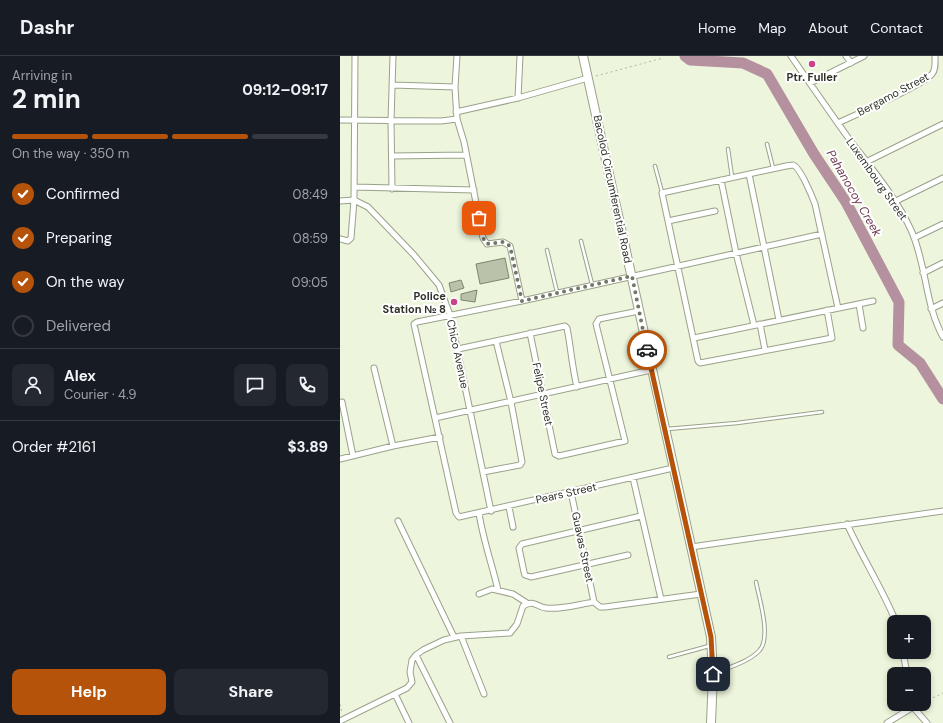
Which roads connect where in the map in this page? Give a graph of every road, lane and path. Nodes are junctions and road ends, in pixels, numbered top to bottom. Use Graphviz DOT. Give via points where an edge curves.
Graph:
graph roads {
  1 [pos="355,56"];
  2 [pos="393,56"];
  3 [pos="457,56"];
  4 [pos="520,56"];
  5 [pos="584,56"];
  6 [pos="791,56"];
  7 [pos="846,56"];
  8 [pos="864,56"];
  9 [pos="935,56"];
  10 [pos="662,58"];
  11 [pos="851,63"];
  12 [pos="588,78"];
  13 [pos="810,83"];
  14 [pos="393,85"];
  15 [pos="455,87"];
  16 [pos="518,98"];
  17 [pos="456,112"];
  18 [pos="457,119"];
  19 [pos="340,120"];
  20 [pos="355,120"];
  21 [pos="392,121"];
  22 [pos="838,123"];
  23 [pos="943,124"];
  24 [pos="767,144"];
  25 [pos="728,149"];
  26 [pos="466,155"];
  27 [pos="392,156"];
  28 [pos="866,162"];
  29 [pos="655,166"];
  30 [pos="773,169"];
  31 [pos="749,174"];
  32 [pos="732,178"];
  33 [pos="943,178"];
  34 [pos="720,180"];
  35 [pos="354,187"];
  36 [pos="392,189"];
  37 [pos="474,190"];
  38 [pos="662,193"];
  39 [pos="354,200"];
  40 [pos="340,201"];
  41 [pos="894,202"];
  42 [pos="715,211"];
  43 [pos="668,222"];
  44 [pos="943,224"];
  45 [pos="822,234"];
  46 [pos="914,238"];
  47 [pos="340,239"];
  48 [pos="581,241"];
  49 [pos="764,248"];
  50 [pos="547,250"];
  51 [pos="736,253"];
  52 [pos="943,263"];
  53 [pos="677,266"];
  54 [pos="923,273"];
  55 [pos="632,276"];
  56 [pos="592,285"];
  57 [pos="557,293"];
  58 [pos="522,301"];
  59 [pos="873,301"];
  60 [pos="943,303"];
  61 [pos="859,304"];
  62 [pos="838,308"];
  63 [pos="931,309"];
  64 [pos="639,310"];
  65 [pos="827,310"];
  66 [pos="450,315"];
  67 [pos="779,320"];
  68 [pos="760,324"];
  69 [pos="754,325"];
  70 [pos="863,328"];
  71 [pos="530,333"];
  72 [pos="943,337"];
  73 [pos="694,338"];
  74 [pos="496,341"];
  75 [pos="458,349"];
  76 [pos="765,350"];
  77 [pos="374,368"];
  78 [pos="651,370"];
  79 [pos="609,380"];
  80 [pos="577,387"];
  81 [pos="544,394"];
  82 [pos="342,402"];
  83 [pos="511,402"];
  84 [pos="470,410"];
  85 [pos="822,412"];
  86 [pos="435,418"];
  87 [pos="665,429"];
  88 [pos="440,438"];
  89 [pos="393,446"];
  90 [pos="353,456"];
  91 [pos="340,459"];
  92 [pos="673,468"];
  93 [pos="483,472"];
  94 [pos="633,478"];
  95 [pos="571,492"];
  96 [pos="509,506"];
  97 [pos="491,510"];
  98 [pos="943,511"];
  99 [pos="479,513"];
  100 [pos="641,516"];
  101 [pos="398,520"];
  102 [pos="847,524"];
  103 [pos="513,526"];
  104 [pos="579,531"];
  105 [pos="691,547"];
  106 [pos="628,555"];
  107 [pos="586,564"];
  108 [pos="756,582"];
  109 [pos="498,590"];
  110 [pos="479,594"];
  111 [pos="701,594"];
  112 [pos="661,599"];
  113 [pos="594,602"];
  114 [pos="527,603"];
  115 [pos="893,615"];
  116 [pos="461,636"];
  117 [pos="454,637"];
  118 [pos="712,645"];
  119 [pos="416,655"];
  120 [pos="669,657"];
  121 [pos="713,674"];
  122 [pos="943,693"];
  123 [pos="395,694"];
  124 [pos="484,694"];
  125 [pos="931,699"];
  126 [pos="340,704"];
  127 [pos="905,711"];
  128 [pos="916,711"];
  129 [pos="342,721"];
  130 [pos="409,723"];
  131 [pos="450,723"];
  132 [pos="711,723"];
  133 [pos="887,723"];
  134 [pos="927,723"];
  1 -- 20 [label="street"];
  2 -- 14 [label="street"];
  3 -- 15 [label="street"];
  4 -- 16 [label="street"];
  5 -- 12 [label="main road, Bacolod Circumferential Road"];
  6 -- 13 [label="street, Luxembourg Street"];
  7 -- 11 [label="street"];
  8 -- 11 [label="street"];
  9 -- 22 [label="street, Bergamo Street" via="934,70 930,77"];
  10 -- 12 [label="path"];
  11 -- 13 [label="street"];
  12 -- 16 [label="street"];
  12 -- 55 [label="main road, Bacolod Circumferential Road"];
  13 -- 22 [label="street, Luxembourg Street"];
  14 -- 15 [label="street"];
  14 -- 21 [label="street"];
  15 -- 17 [label="street"];
  16 -- 17 [label="street"];
  17 -- 18 [label="street"];
  18 -- 21 [label="street"];
  18 -- 26 [label="street"];
  19 -- 20 [label="street"];
  20 -- 21 [label="street"];
  20 -- 35 [label="street"];
  21 -- 27 [label="street"];
  22 -- 28 [label="street, Luxembourg Street"];
  23 -- 28 [label="street"];
  24 -- 30 [label="lane"];
  25 -- 32 [label="lane"];
  26 -- 27 [label="street"];
  26 -- 37 [label="street"];
  27 -- 36 [label="street"];
  28 -- 41 [label="street, Luxembourg Street"];
  29 -- 38 [label="lane"];
  30 -- 31 [label="street"];
  30 -- 45 [label="street" via="792,165 796,168 815,204"];
  31 -- 32 [label="street"];
  31 -- 49 [label="street"];
  32 -- 34 [label="street"];
  33 -- 41 [label="street"];
  34 -- 38 [label="street"];
  34 -- 51 [label="street"];
  35 -- 36 [label="street"];
  35 -- 39 [label="street"];
  36 -- 37 [label="street"];
  37 -- 58 [label="street" via="485,241 490,244 505,242 510,246"];
  38 -- 43 [label="street"];
  39 -- 40 [label="street"];
  39 -- 47 [label="street" via="351,238 348,241"];
  39 -- 66 [label="street, Chico Avenue" via="368,206 414,255 439,285"];
  41 -- 46 [label="street, Luxembourg Street"];
  42 -- 43 [label="street"];
  43 -- 53 [label="street"];
  44 -- 46 [label="street"];
  45 -- 49 [label="street"];
  45 -- 62 [label="street"];
  46 -- 54 [label="street, Luxembourg Street"];
  48 -- 56 [label="lane"];
  49 -- 51 [label="street"];
  49 -- 67 [label="street"];
  50 -- 57 [label="lane"];
  51 -- 53 [label="street"];
  51 -- 69 [label="street"];
  52 -- 54 [label="street"];
  53 -- 55 [label="street"];
  53 -- 73 [label="street"];
  54 -- 63 [label="street, Luxembourg Street"];
  55 -- 56 [label="street"];
  55 -- 64 [label="main road, Bacolod Circumferential Road"];
  56 -- 57 [label="street"];
  57 -- 58 [label="street"];
  58 -- 66 [label="street"];
  59 -- 61 [label="street"];
  60 -- 63 [label="street"];
  61 -- 62 [label="street"];
  61 -- 70 [label="street"];
  62 -- 65 [label="street"];
  63 -- 72 [label="street, Luxembourg Street"];
  64 -- 78 [label="main road, Bacolod Circumferential Road"];
  64 -- 79 [label="street" via="596,321"];
  65 -- 67 [label="street"];
  65 -- 76 [label="street" via="832,338"];
  66 -- 75 [label="street, Chico Avenue"];
  66 -- 86 [label="street" via="414,324"];
  67 -- 68 [label="street"];
  68 -- 69 [label="street"];
  68 -- 76 [label="street"];
  69 -- 73 [label="street"];
  71 -- 74 [label="street"];
  71 -- 80 [label="street" via="562,326 567,328"];
  71 -- 81 [label="street, Felipe Street"];
  73 -- 76 [label="street" via="700,362"];
  74 -- 75 [label="street"];
  74 -- 83 [label="street"];
  75 -- 84 [label="street, Chico Avenue"];
  77 -- 89 [label="street"];
  78 -- 79 [label="street"];
  78 -- 87 [label="main road, Bacolod Circumferential Road"];
  79 -- 80 [label="street"];
  79 -- 81 [label="street, Felipe Street" via="625,441 557,455"];
  80 -- 81 [label="street"];
  81 -- 83 [label="street"];
  82 -- 90 [label="street"];
  83 -- 84 [label="street"];
  83 -- 93 [label="street" via="522,462 520,465"];
  84 -- 86 [label="street"];
  84 -- 93 [label="street, Chico Avenue"];
  85 -- 87 [label="lane"];
  86 -- 88 [label="street"];
  87 -- 92 [label="main road, Bacolod Circumferential Road"];
  88 -- 89 [label="street"];
  88 -- 99 [label="street, Pears Street" via="458,516"];
  89 -- 90 [label="street"];
  90 -- 91 [label="street"];
  92 -- 94 [label="street, Pears Street"];
  92 -- 105 [label="main road, Bacolod Circumferential Road"];
  93 -- 97 [label="street, Chico Avenue"];
  94 -- 95 [label="street, Pears Street"];
  94 -- 100 [label="street"];
  95 -- 96 [label="street, Pears Street"];
  95 -- 104 [label="street, Guavas Street"];
  96 -- 97 [label="street, Pears Street"];
  96 -- 103 [label="street"];
  97 -- 99 [label="street, Pears Street"];
  98 -- 102 [label="street"];
  99 -- 109 [label="street" via="483,538 493,565"];
  100 -- 104 [label="street"];
  100 -- 112 [label="street"];
  101 -- 117 [label="street"];
  102 -- 105 [label="street"];
  102 -- 115 [label="street"];
  104 -- 107 [label="street, Guavas Street"];
  104 -- 107 [label="street" via="520,545 524,572 531,577"];
  105 -- 111 [label="main road, Bacolod Circumferential Road"];
  106 -- 107 [label="street"];
  107 -- 113 [label="street, Guavas Street"];
  108 -- 121 [label="lane" via="765,627 761,650 736,665"];
  109 -- 110 [label="street" via="488,589"];
  109 -- 114 [label="street" via="513,594"];
  111 -- 112 [label="street"];
  111 -- 118 [label="main road, Bacolod Circumferential Road"];
  112 -- 113 [label="street" via="605,607 600,607"];
  113 -- 114 [label="street" via="550,608 532,602"];
  114 -- 116 [label="street" via="523,606 510,633"];
  116 -- 117 [label="street"];
  116 -- 124 [label="street"];
  117 -- 119 [label="street"];
  118 -- 120 [label="lane"];
  118 -- 121 [label="main road, Bacolod Circumferential Road"];
  119 -- 123 [label="street" via="410,666 412,682"];
  119 -- 131 [label="street"];
  121 -- 132 [label="main road, Bacolod Circumferential Road"];
  122 -- 125 [label="path"];
  123 -- 129 [label="street"];
  123 -- 130 [label="street"];
  126 -- 129 [label="path"];
  127 -- 133 [label="street"];
  128 -- 134 [label="street"];
}
